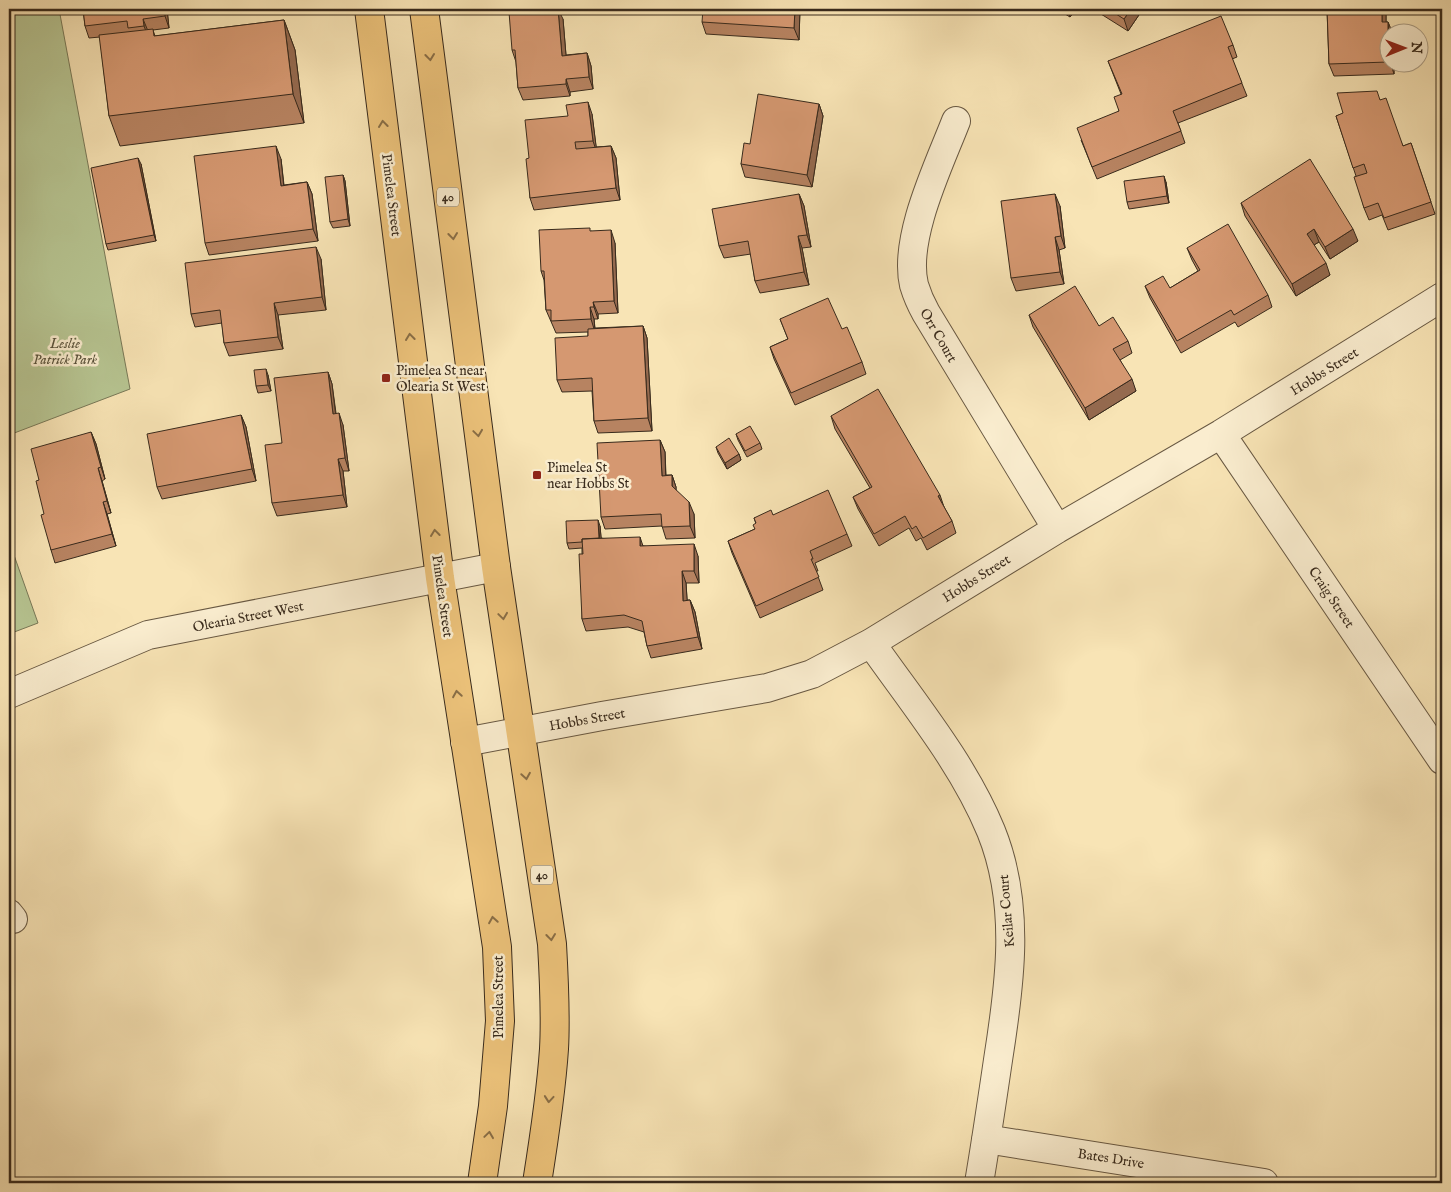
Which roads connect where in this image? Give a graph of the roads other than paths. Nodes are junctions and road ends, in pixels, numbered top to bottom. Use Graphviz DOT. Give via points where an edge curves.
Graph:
graph roads {
  1 [pos="369,9"];
  2 [pos="424,9"];
  3 [pos="956,121"];
  4 [pos="1442,297"];
  5 [pos="1221,434"];
  6 [pos="1057,529"];
  7 [pos="496,568"];
  8 [pos="440,578"];
  9 [pos="871,643"];
  10 [pos="9,694"];
  11 [pos="519,731"];
  12 [pos="465,742"];
  13 [pos="1442,760"];
  14 [pos="986,1139"];
  15 [pos="482,1183"];
  16 [pos="537,1183"];
  17 [pos="979,1183"];
  18 [pos="1264,1183"];
  8 -- 1 [label="main road, Pimelea Street, one-way"];
  2 -- 7 [label="main road, 40, one-way"];
  3 -- 6 [label="street, Orr Court" via="919,222 912,254 914,283 934,327"];
  4 -- 5 [label="street, Hobbs Street"];
  5 -- 6 [label="street, Hobbs Street"];
  5 -- 13 [label="street, Craig Street"];
  6 -- 9 [label="street, Hobbs Street"];
  7 -- 8 [label="street, Olearia Street West"];
  7 -- 11 [label="main road, 40, one-way"];
  8 -- 10 [label="street, Olearia Street West" via="148,636"];
  12 -- 8 [label="main road, Pimelea Street, one-way"];
  9 -- 11 [label="street, Hobbs Street" via="812,674 776,686"];
  9 -- 14 [label="street, Keilar Court" via="968,787 991,832 1003,870 1010,914 1009,984"];
  11 -- 12 [label="street, Hobbs Street"];
  11 -- 16 [label="main road, 40, one-way" via="552,944 555,996 550,1098"];
  15 -- 12 [label="main road, Pimelea Street, one-way" via="500,1021 498,947"];
  14 -- 17 [label="street, Keilar Court"];
  14 -- 18 [label="street, Bates Drive"];
}
